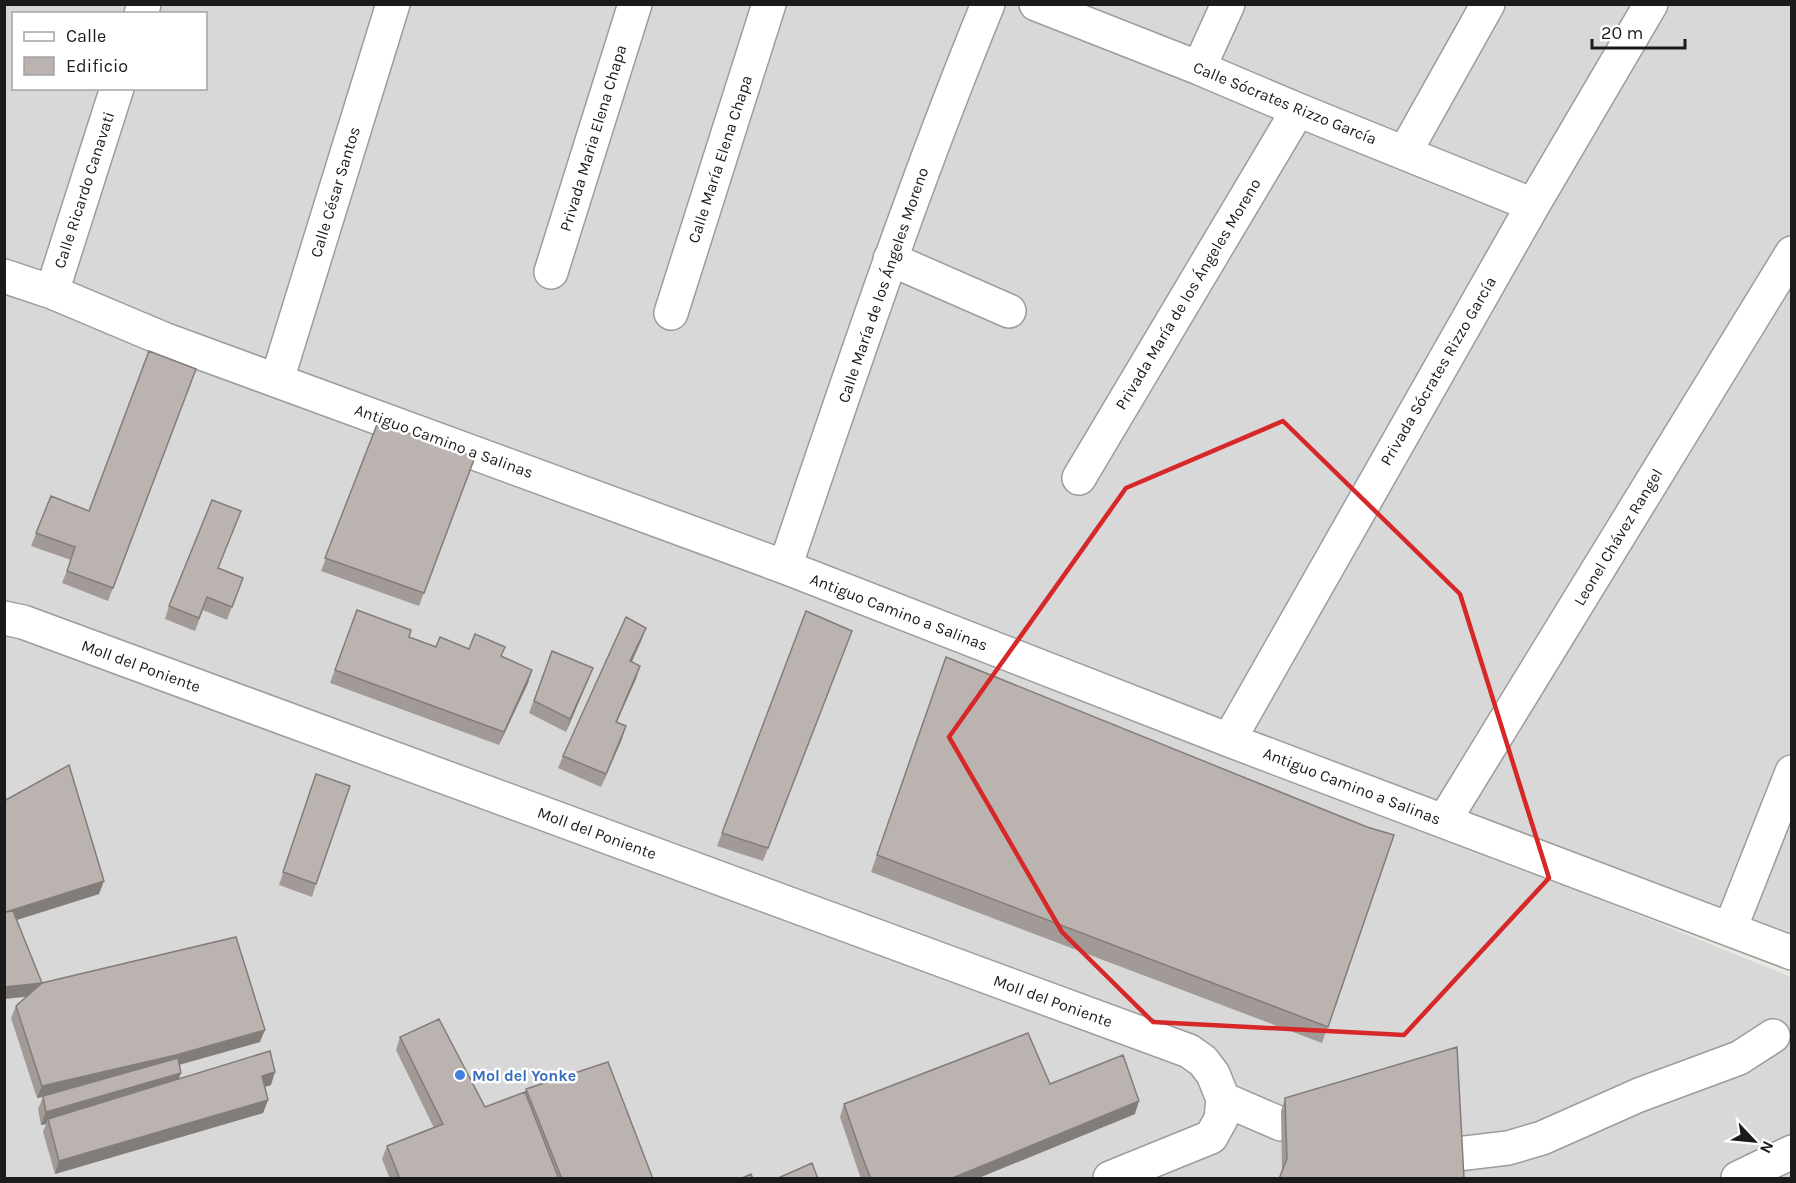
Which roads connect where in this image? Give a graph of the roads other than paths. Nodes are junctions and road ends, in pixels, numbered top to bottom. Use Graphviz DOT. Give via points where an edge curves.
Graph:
graph roads {
  1 [pos="393,4"];
  2 [pos="635,4"];
  3 [pos="769,4"];
  4 [pos="988,4"];
  5 [pos="1036,4"];
  6 [pos="1228,4"];
  7 [pos="1488,4"];
  8 [pos="1651,4"];
  9 [pos="1199,68"];
  10 [pos="116,90"];
  11 [pos="1298,110"];
  12 [pos="1406,152"];
  13 [pos="1533,205"];
  14 [pos="1791,254"];
  15 [pos="890,259"];
  16 [pos="551,272"];
  17 [pos="4,276"];
  18 [pos="52,292"];
  19 [pos="1009,311"];
  20 [pos="671,313"];
  21 [pos="278,380"];
  22 [pos="1079,478"];
  23 [pos="785,567"];
  24 [pos="4,618"];
  25 [pos="1229,740"];
  26 [pos="1791,772"];
  27 [pos="1444,821"];
  28 [pos="1730,929"];
  29 [pos="1791,953"];
  30 [pos="1773,1036"];
  31 [pos="1224,1099"];
  32 [pos="1281,1124"];
  33 [pos="1791,1152"];
  34 [pos="1457,1154"];
  35 [pos="1110,1179"];
  36 [pos="1738,1179"];
  1 -- 21 [label="street, Calle César Santos"];
  2 -- 16 [label="street, Privada Maria Elena Chapa"];
  3 -- 20 [label="street, Calle María Elena Chapa"];
  4 -- 15 [label="street, Calle María de los Ángeles Moreno"];
  5 -- 9 [label="street, Calle Sócrates Rizzo García"];
  6 -- 9 [label="street"];
  7 -- 12 [label="street"];
  8 -- 13 [label="street, Privada Sócrates Rizzo García"];
  9 -- 11 [label="street, Calle Sócrates Rizzo García"];
  10 -- 18 [label="street, Calle Ricardo Canavati"];
  11 -- 12 [label="street, Calle Sócrates Rizzo García"];
  11 -- 22 [label="street, Privada María de los Ángeles Moreno"];
  12 -- 13 [label="street, Calle Sócrates Rizzo García"];
  13 -- 25 [label="street, Privada Sócrates Rizzo García"];
  14 -- 27 [label="street, Leonel Chávez Rangel"];
  15 -- 19 [label="street"];
  15 -- 23 [label="street, Calle María de los Ángeles Moreno"];
  17 -- 18 [label="street, Antiguo Camino a Salinas"];
  18 -- 21 [label="street, Antiguo Camino a Salinas" via="166,340"];
  21 -- 23 [label="street, Antiguo Camino a Salinas"];
  23 -- 25 [label="street, Antiguo Camino a Salinas"];
  24 -- 31 [label="street, Moll del Poniente" via="1189,1051 1213,1074"];
  25 -- 27 [label="street, Antiguo Camino a Salinas"];
  26 -- 28 [label="street"];
  27 -- 28 [label="street, Antiguo Camino a Salinas"];
  28 -- 29 [label="street, Antiguo Camino a Salinas"];
  30 -- 34 [label="street" via="1739,1058 1639,1095 1542,1138 1508,1148"];
  31 -- 32 [label="street"];
  31 -- 35 [label="street" via="1221,1119 1211,1137"];
  33 -- 36 [label="street"];
}
